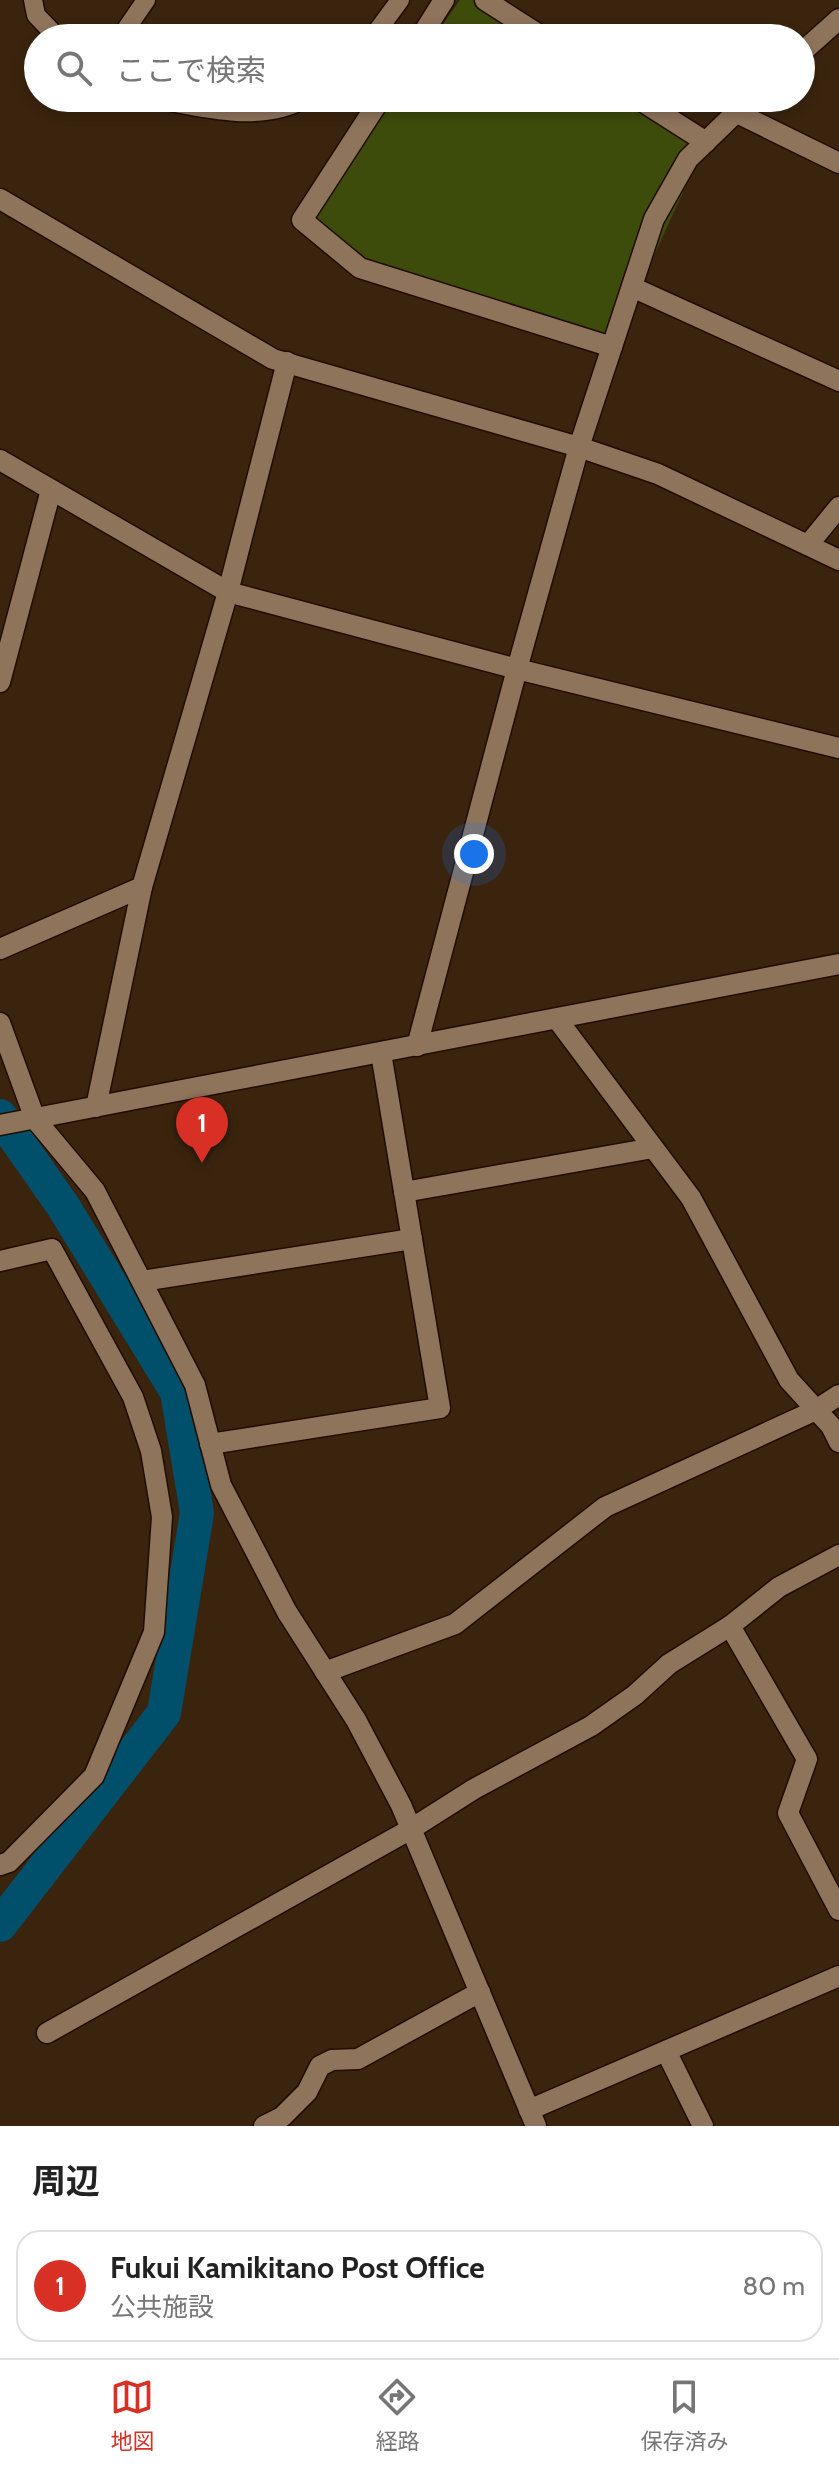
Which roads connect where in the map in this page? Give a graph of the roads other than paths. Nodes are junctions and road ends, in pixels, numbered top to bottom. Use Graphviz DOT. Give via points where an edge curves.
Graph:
graph roads {
  1 [pos="33,0"];
  2 [pos="146,0"];
  3 [pos="400,0"];
  4 [pos="444,0"];
  5 [pos="485,0"];
  6 [pos="839,19"];
  7 [pos="45,24"];
  8 [pos="130,24"];
  9 [pos="382,24"];
  10 [pos="429,24"];
  11 [pos="522,24"];
  12 [pos="815,40"];
  13 [pos="372,112"];
  14 [pos="659,112"];
  15 [pos="735,112"];
  16 [pos="706,142"];
  17 [pos="839,163"];
  18 [pos="0,199"];
  19 [pos="632,287"];
  20 [pos="612,347"];
  21 [pos="287,362"];
  22 [pos="839,381"];
  23 [pos="579,447"];
  24 [pos="0,460"];
  25 [pos="51,490"];
  26 [pos="839,507"];
  27 [pos="808,545"];
  28 [pos="839,560"];
  29 [pos="228,592"];
  30 [pos="517,669"];
  31 [pos="0,682"];
  32 [pos="839,748"];
  33 [pos="142,887"];
  34 [pos="0,949"];
  35 [pos="839,964"];
  36 [pos="557,1019"];
  37 [pos="0,1023"];
  38 [pos="417,1046"];
  39 [pos="381,1053"];
  40 [pos="96,1107"];
  41 [pos="17,1122"];
  42 [pos="653,1148"];
  43 [pos="404,1192"];
  44 [pos="412,1239"];
  45 [pos="0,1261"];
  46 [pos="142,1281"];
  47 [pos="839,1395"];
  48 [pos="816,1410"];
  49 [pos="839,1442"];
  50 [pos="210,1444"];
  51 [pos="839,1555"];
  52 [pos="730,1626"];
  53 [pos="325,1672"];
  54 [pos="411,1829"];
  55 [pos="0,1865"];
  56 [pos="839,1910"];
  57 [pos="839,1976"];
  58 [pos="480,1992"];
  59 [pos="47,2033"];
  60 [pos="666,2051"];
  61 [pos="528,2120"];
  62 [pos="264,2126"];
  63 [pos="703,2126"];
  1 -- 7 [label="lane"];
  2 -- 8 [label="lane"];
  3 -- 9 [label="lane"];
  4 -- 10 [label="street"];
  5 -- 11 [label="street"];
  6 -- 12 [label="street"];
  13 -- 20 [label="street" via="302,220 360,268"];
  14 -- 16 [label="street"];
  15 -- 16 [label="street"];
  15 -- 17 [label="street"];
  16 -- 19 [label="street" via="688,159 654,219"];
  18 -- 21 [label="street" via="273,359"];
  19 -- 20 [label="street"];
  19 -- 22 [label="street"];
  20 -- 23 [label="street"];
  21 -- 23 [label="street"];
  21 -- 29 [label="street"];
  23 -- 27 [label="street" via="658,474"];
  23 -- 30 [label="street"];
  24 -- 25 [label="street"];
  25 -- 29 [label="street"];
  25 -- 31 [label="street"];
  26 -- 27 [label="street"];
  27 -- 28 [label="street"];
  29 -- 30 [label="street"];
  29 -- 33 [label="street"];
  30 -- 32 [label="street"];
  30 -- 38 [label="street"];
  33 -- 34 [label="street"];
  33 -- 40 [label="street"];
  35 -- 36 [label="street"];
  36 -- 38 [label="street"];
  36 -- 42 [label="street"];
  37 -- 41 [label="street"];
  38 -- 39 [label="street"];
  39 -- 40 [label="street"];
  39 -- 43 [label="street"];
  40 -- 41 [label="street"];
  41 -- 46 [label="street" via="95,1191"];
  42 -- 43 [label="street"];
  42 -- 48 [label="street" via="691,1198 789,1380"];
  43 -- 44 [label="street"];
  44 -- 46 [label="street"];
  44 -- 50 [label="street" via="440,1408"];
  45 -- 55 [label="street" via="52,1249 133,1397 151,1451 162,1517 154,1632 94,1776 9,1862"];
  46 -- 50 [label="street" via="195,1385"];
  47 -- 48 [label="street"];
  48 -- 49 [label="street"];
  48 -- 53 [label="street" via="605,1507 455,1624"];
  50 -- 53 [label="street" via="221,1485 287,1612"];
  51 -- 52 [label="street" via="779,1587"];
  52 -- 54 [label="street" via="669,1664 591,1726"];
  52 -- 56 [label="street" via="807,1759 788,1813"];
  53 -- 54 [label="street" via="356,1720"];
  54 -- 58 [label="street"];
  54 -- 59 [label="street"];
  57 -- 60 [label="street"];
  58 -- 61 [label="street"];
  58 -- 62 [label="street" via="358,2059 320,2066 307,2092 282,2117"];
  60 -- 61 [label="street"];
  60 -- 63 [label="street"];
}
